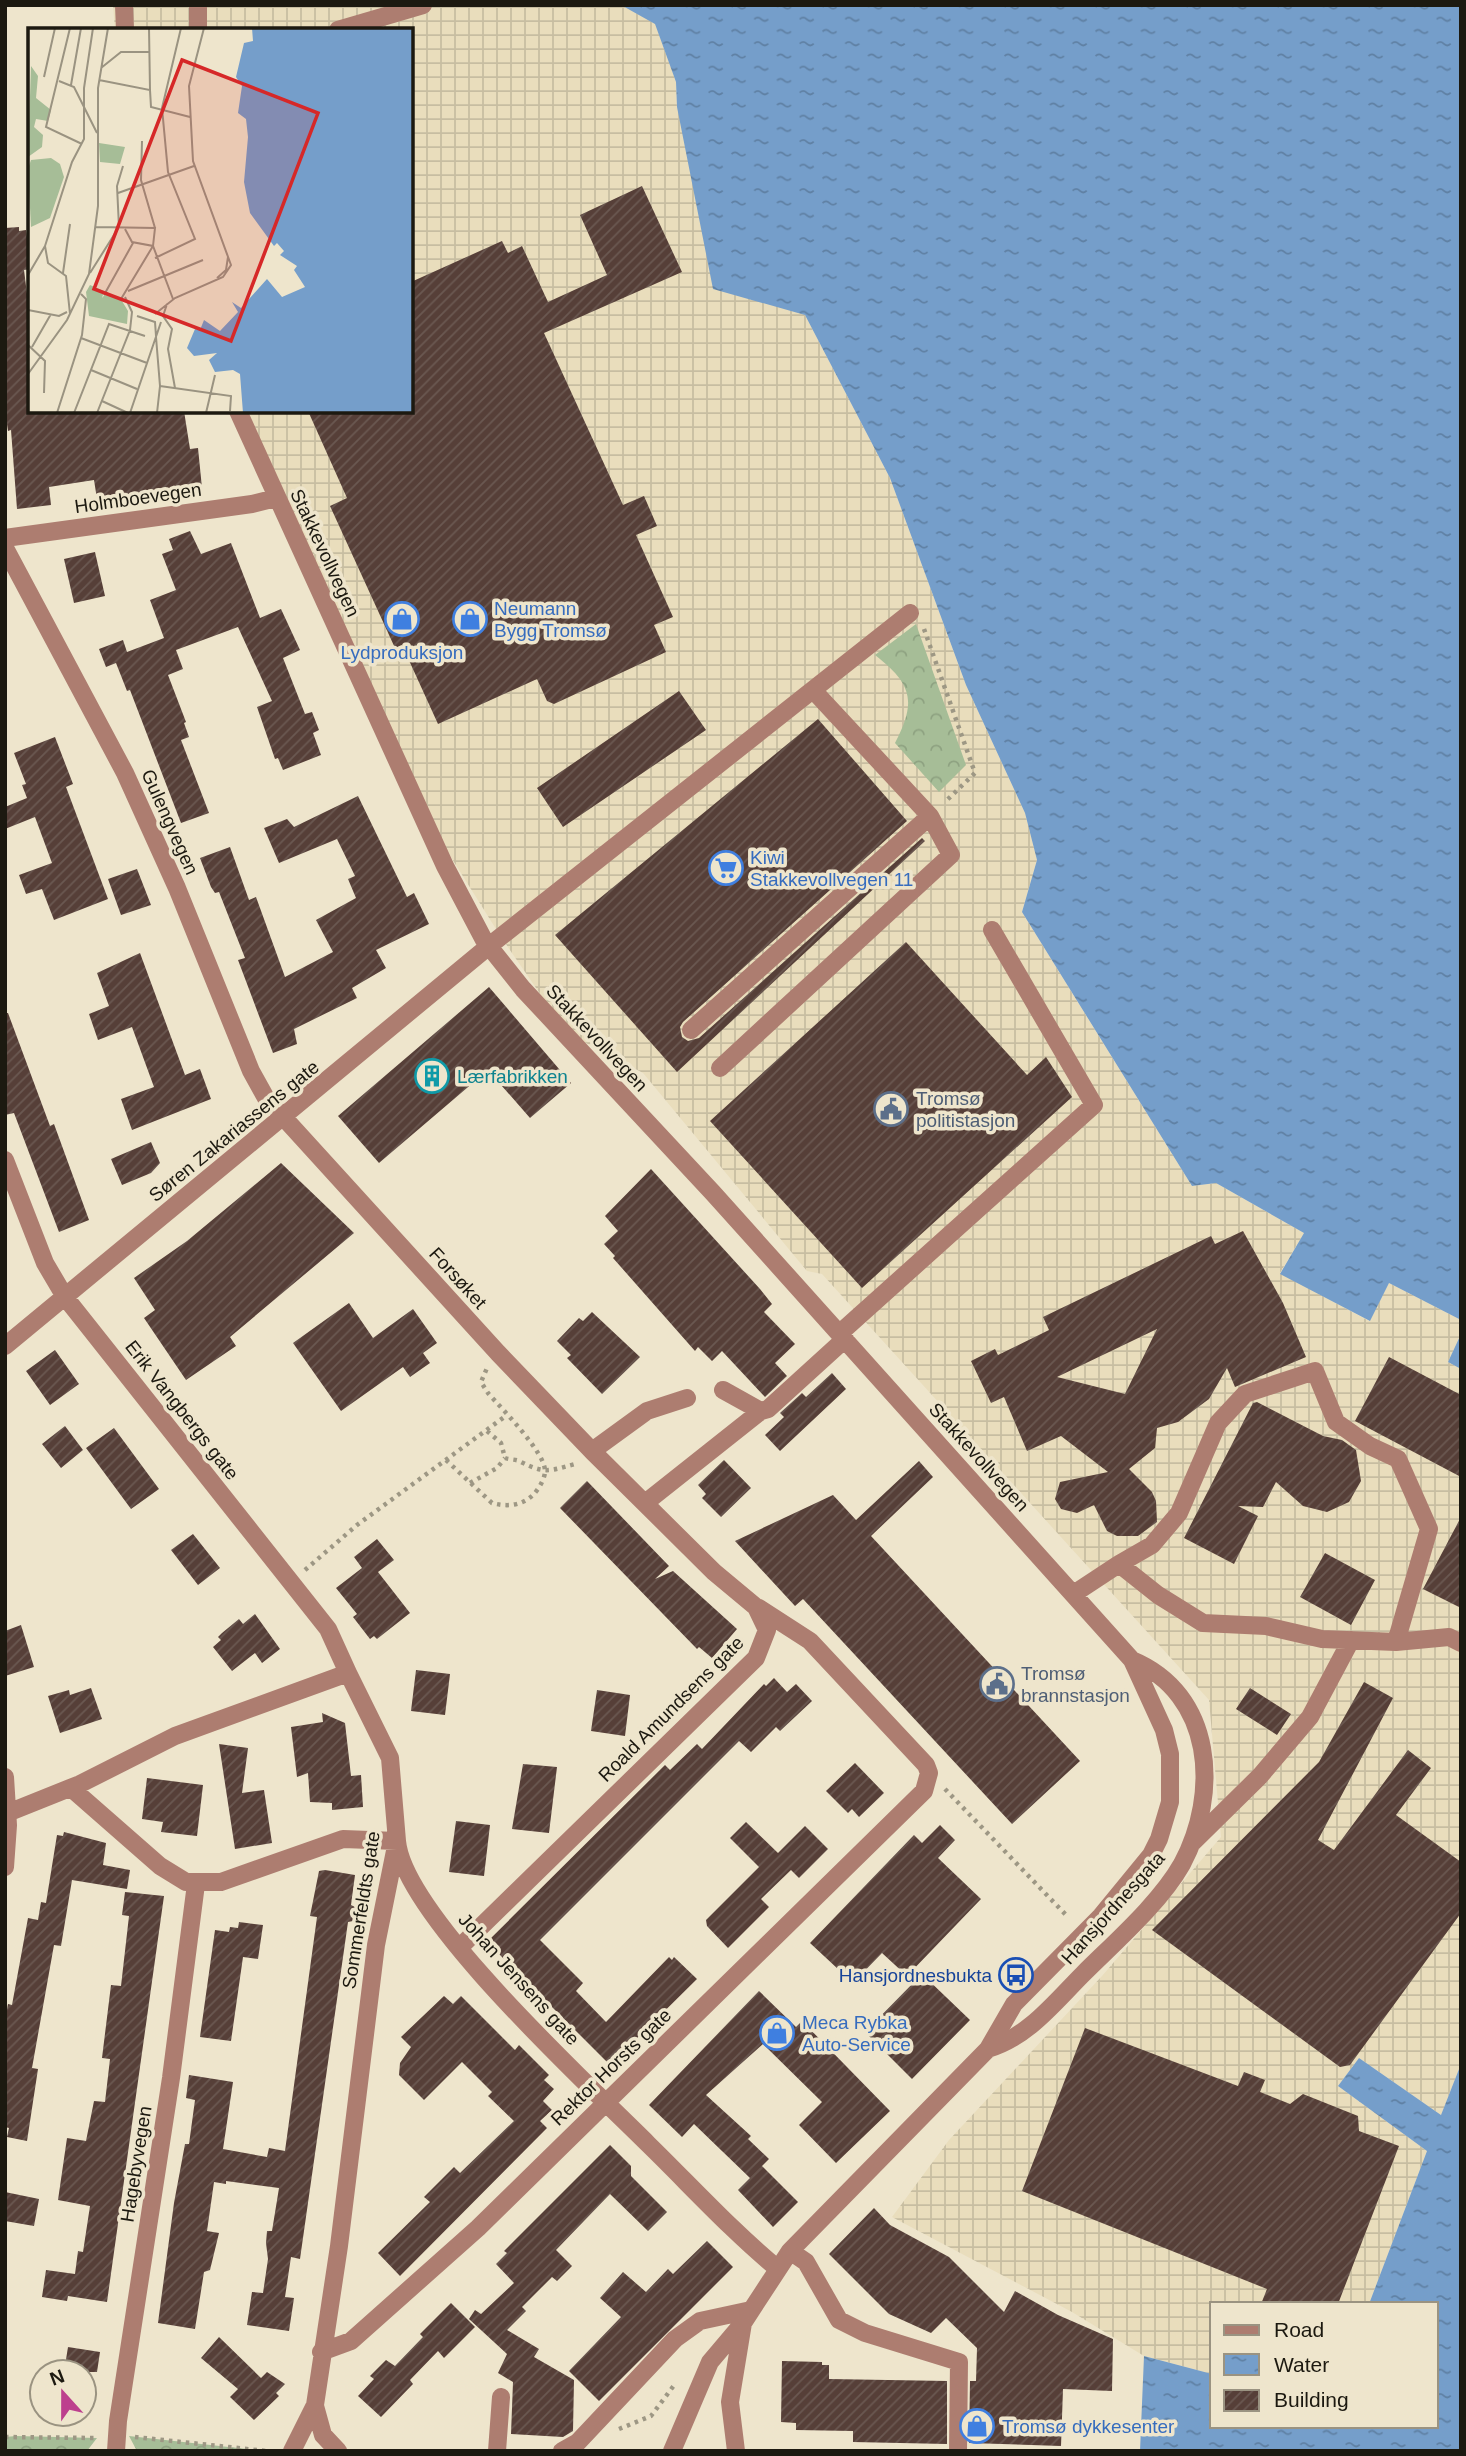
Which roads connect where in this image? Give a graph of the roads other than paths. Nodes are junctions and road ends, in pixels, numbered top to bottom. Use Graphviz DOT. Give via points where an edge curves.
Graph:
graph roads {
  1 [pos="124,5"];
  2 [pos="198,5"];
  3 [pos="423,5"];
  4 [pos="125,28"];
  5 [pos="198,28"];
  6 [pos="345,28"];
  7 [pos="238,413"];
  8 [pos="276,498"];
  9 [pos="5,538"];
  10 [pos="5,548"];
  11 [pos="910,613"];
  12 [pos="813,690"];
  13 [pos="930,816"];
  14 [pos="992,930"];
  15 [pos="489,947"];
  16 [pos="691,1030"];
  17 [pos="720,1068"];
  18 [pos="285,1117"];
  19 [pos="5,1160"];
  20 [pos="65,1297"];
  21 [pos="843,1336"];
  22 [pos="5,1346"];
  23 [pos="723,1390"];
  24 [pos="687,1398"];
  25 [pos="761,1411"];
  26 [pos="598,1457"];
  27 [pos="645,1503"];
  28 [pos="1119,1563"];
  29 [pos="1075,1593"];
  30 [pos="756,1607"];
  31 [pos="1351,1640"];
  32 [pos="1396,1642"];
  33 [pos="1461,1643"];
  34 [pos="1132,1660"];
  35 [pos="348,1673"];
  36 [pos="5,1777"];
  37 [pos="71,1788"];
  38 [pos="7,1813"];
  39 [pos="397,1841"];
  40 [pos="1190,1844"];
  41 [pos="5,1867"];
  42 [pos="195,1884"];
  43 [pos="459,1948"];
  44 [pos="988,2049"];
  45 [pos="606,2102"];
  46 [pos="790,2251"];
  47 [pos="778,2269"];
  48 [pos="747,2317"];
  49 [pos="321,2352"];
  50 [pos="500,2397"];
  51 [pos="314,2405"];
  52 [pos="117,2444"];
  53 [pos="292,2451"];
  54 [pos="338,2451"];
  55 [pos="497,2451"];
  56 [pos="562,2451"];
  57 [pos="672,2451"];
  58 [pos="736,2451"];
  59 [pos="958,2451"];
  1 -- 4 [label="street"];
  2 -- 5 [label="street"];
  3 -- 6 [label="street"];
  7 -- 8 [label="street, Stakkevollvegen"];
  8 -- 9 [label="street, Holmboevegen"];
  8 -- 15 [label="street, Stakkevollvegen" via="445,866"];
  10 -- 18 [label="street, Gulengvegen" via="136,795 251,1071 266,1098"];
  11 -- 12 [label="street, Søren Zakariassens gate"];
  12 -- 13 [label="street"];
  12 -- 15 [label="street, Søren Zakariassens gate"];
  13 -- 16 [label="street"];
  13 -- 17 [label="street" via="951,855"];
  14 -- 21 [label="street" via="1094,1105"];
  15 -- 18 [label="street, Søren Zakariassens gate"];
  15 -- 21 [label="street, Stakkevollvegen"];
  18 -- 20 [label="street, Søren Zakariassens gate"];
  18 -- 26 [label="street, Forsøket"];
  19 -- 20 [label="street, Erik Vangbergs gate" via="45,1263"];
  20 -- 22 [label="street, Søren Zakariassens gate"];
  20 -- 35 [label="street, Erik Vangbergs gate" via="328,1629"];
  21 -- 25 [label="street"];
  21 -- 29 [label="street, Stakkevollvegen"];
  23 -- 25 [label="street"];
  24 -- 26 [label="street" via="647,1411"];
  25 -- 27 [label="street"];
  26 -- 27 [label="street"];
  27 -- 30 [label="street"];
  28 -- 29 [label="street"];
  28 -- 31 [label="street" via="1203,1623 1266,1626 1322,1639"];
  28 -- 32 [label="street" via="1152,1545 1178,1513 1218,1423 1245,1394 1315,1371 1336,1422 1398,1459 1429,1529"];
  29 -- 34 [label="street, Hansjordnesgata"];
  30 -- 43 [label="street, Roald Amundsens gate" via="767,1630 756,1658"];
  30 -- 45 [label="street, Rektor Horsts gate" via="810,1641 926,1765 929,1782"];
  31 -- 32 [label="street"];
  31 -- 40 [label="street" via="1310,1717 1260,1776"];
  32 -- 33 [label="street" via="1449,1637"];
  34 -- 40 [label="street, Hansjordnesgata" via="1173,1684 1191,1711 1201,1742 1204,1793"];
  34 -- 44 [label="street, Hansjordnesgata" via="1170,1754 1170,1802 1159,1839 1101,1916 1014,2004"];
  35 -- 37 [label="street" via="175,1736"];
  35 -- 39 [label="street, Sommerfeldts gate" via="390,1758"];
  36 -- 38 [label="street"];
  37 -- 38 [label="street"];
  37 -- 42 [label="street" via="160,1866"];
  38 -- 41 [label="street"];
  39 -- 42 [label="street" via="343,1839 221,1882"];
  39 -- 43 [label="street, Johan Jensens gate" via="408,1875"];
  39 -- 49 [label="street, Sommerfeldts gate" via="376,1945 339,2246"];
  40 -- 44 [label="street, Hansjordnesgata" via="1168,1884 1109,1948 1025,2032"];
  42 -- 52 [label="street, Hagebyvegen"];
  43 -- 45 [label="street, Johan Jensens gate"];
  44 -- 46 [label="street, Hansjordnesgata"];
  45 -- 47 [label="street, Johan Jensens gate"];
  45 -- 49 [label="street, Rektor Horsts gate" via="478,2228 361,2332 339,2348"];
  46 -- 47 [label="street, Hansjordnesgata"];
  46 -- 59 [label="street" via="806,2262 839,2320 865,2333 959,2362"];
  47 -- 48 [label="street, Hansjordnesgata"];
  48 -- 56 [label="street" via="700,2321 675,2339 578,2442"];
  48 -- 57 [label="street, Hansjordnesgata" via="710,2362"];
  48 -- 58 [label="street, Hansjordnesgata" via="730,2402"];
  49 -- 51 [label="street, Sommerfeldts gate"];
  50 -- 55 [label="street"];
  51 -- 53 [label="street, Sommerfeldts gate"];
  51 -- 54 [label="street" via="323,2435"];
}
